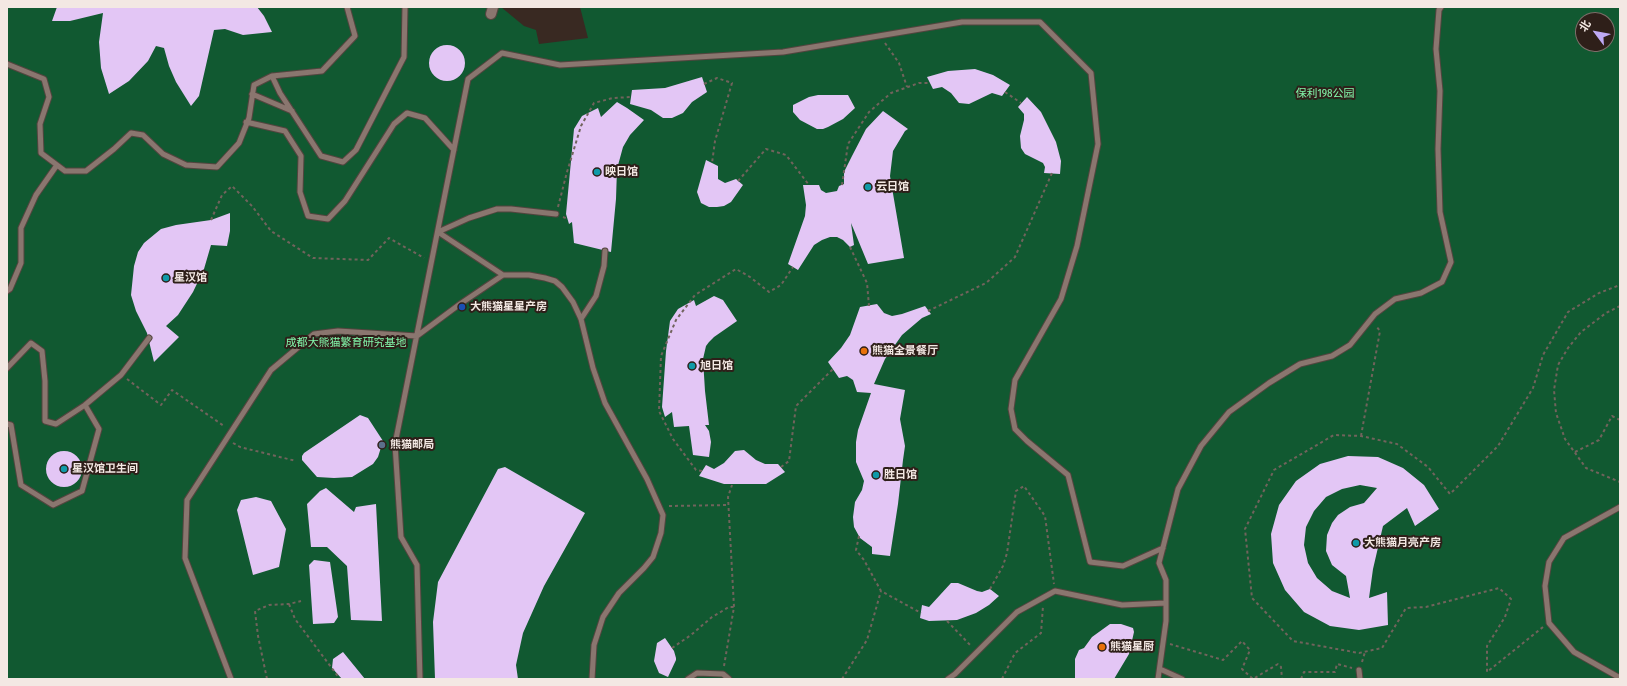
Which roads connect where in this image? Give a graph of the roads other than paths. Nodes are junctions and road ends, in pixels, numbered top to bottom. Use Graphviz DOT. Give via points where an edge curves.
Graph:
graph roads {
  1 [pos="347,7"];
  2 [pos="405,7"];
  3 [pos="1441,7"];
  4 [pos="7,64"];
  5 [pos="272,76"];
  6 [pos="252,94"];
  7 [pos="292,111"];
  8 [pos="246,122"];
  9 [pos="454,150"];
  10 [pos="57,165"];
  11 [pos="556,214"];
  12 [pos="438,232"];
  13 [pos="605,251"];
  14 [pos="503,275"];
  15 [pos="7,291"];
  16 [pos="581,319"];
  17 [pos="417,336"];
  18 [pos="149,338"];
  19 [pos="7,368"];
  20 [pos="85,405"];
  21 [pos="7,424"];
  22 [pos="1620,507"];
  23 [pos="1163,548"];
  24 [pos="1166,603"];
  25 [pos="1160,669"];
  26 [pos="1359,670"];
  27 [pos="1620,678"];
  28 [pos="231,679"];
  29 [pos="420,679"];
  30 [pos="592,679"];
  31 [pos="688,679"];
  32 [pos="729,679"];
  33 [pos="948,679"];
  34 [pos="1158,679"];
  35 [pos="1182,679"];
  36 [pos="1360,679"];
  1 -- 5 [label="lane" via="355,36 322,71"];
  2 -- 7 [label="lane" via="404,57 356,150 343,162 321,156"];
  3 -- 23 [label="lane" via="1436,49 1440,91 1440,212 1451,262 1442,282 1421,293 1395,299 1375,314 1350,345 1332,356 1300,364 1229,412 1201,446 1178,489"];
  4 -- 10 [label="lane" via="44,79 49,97 40,124 41,153"];
  5 -- 6 [label="lane" via="254,85"];
  5 -- 7 [label="lane"];
  6 -- 7 [label="lane"];
  6 -- 8 [label="lane" via="249,118"];
  8 -- 9 [label="lane" via="285,131 301,156 300,192 308,216 328,219 345,201 394,124 407,113 425,118"];
  8 -- 10 [label="lane" via="239,143 217,167 186,165 164,154 143,135 131,133 86,170 65,171"];
  9 -- 12 [label="lane"];
  9 -- 23 [label="lane" via="468,79 502,53 560,65 783,52 962,22 1040,22 1091,73 1098,144 1077,246 1062,299 1015,380 1010,409 1016,429 1026,441 1068,475 1090,562 1123,566"];
  10 -- 15 [label="lane" via="36,195 21,228 21,264"];
  11 -- 12 [label="lane" via="497,209"];
  12 -- 14 [label="lane"];
  12 -- 17 [label="lane"];
  13 -- 16 [label="lane" via="596,296"];
  14 -- 16 [label="lane" via="529,275 555,281 568,294"];
  14 -- 17 [label="lane"];
  16 -- 30 [label="lane" via="605,403 648,479 663,515 662,533 653,558 619,593 603,617 594,645"];
  17 -- 28 [label="lane" via="338,331 314,334 271,370 187,500 186,558"];
  17 -- 29 [label="lane" via="395,444 401,537 417,565"];
  18 -- 20 [label="lane" via="121,375"];
  19 -- 20 [label="lane" via="31,343 42,351 45,421 56,424"];
  20 -- 21 [label="lane" via="99,429 82,491 53,505 21,485 11,425"];
  22 -- 27 [label="lane" via="1564,538 1550,562 1545,586 1549,622 1574,652"];
  23 -- 24 [label="lane" via="1159,563 1166,580"];
  24 -- 25 [label="lane"];
  24 -- 33 [label="lane" via="1122,605 1055,591 1017,612"];
  25 -- 34 [label="lane"];
  25 -- 35 [label="lane"];
  26 -- 36 [label="lane"];
  31 -- 32 [label="lane" via="697,674 723,674"];
}
